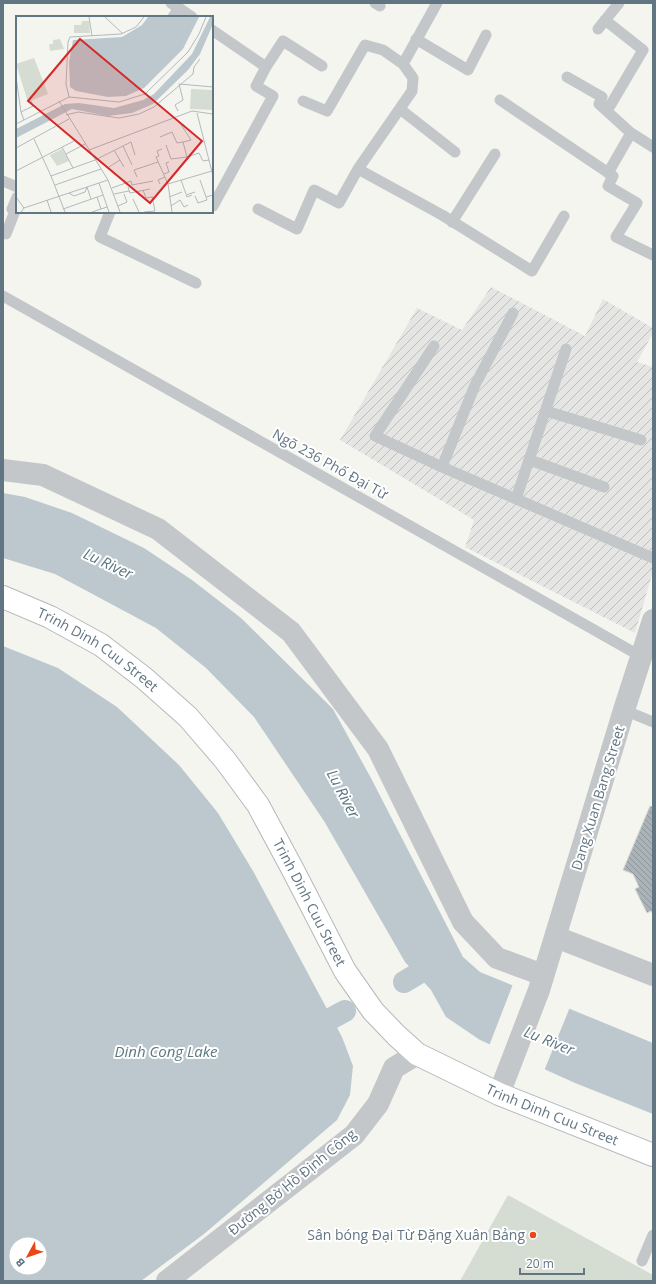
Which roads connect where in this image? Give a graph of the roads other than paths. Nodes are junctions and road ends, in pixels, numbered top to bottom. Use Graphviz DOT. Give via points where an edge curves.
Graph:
graph roads {
  1 [pos="437,3"];
  2 [pos="619,3"];
  3 [pos="174,9"];
  4 [pos="190,16"];
  5 [pos="605,20"];
  6 [pos="598,29"];
  7 [pos="213,31"];
  8 [pos="486,35"];
  9 [pos="416,39"];
  10 [pos="403,64"];
  11 [pos="322,66"];
  12 [pos="266,67"];
  13 [pos="568,77"];
  14 [pos="500,100"];
  15 [pos="303,101"];
  16 [pos="400,109"];
  17 [pos="607,111"];
  18 [pos="631,133"];
  19 [pos="653,147"];
  20 [pos="455,152"];
  21 [pos="494,154"];
  22 [pos="358,169"];
  23 [pos="608,173"];
  24 [pos="3,181"];
  25 [pos="16,187"];
  26 [pos="16,199"];
  27 [pos="213,206"];
  28 [pos="258,209"];
  29 [pos="110,213"];
  30 [pos="564,216"];
  31 [pos="452,222"];
  32 [pos="6,234"];
  33 [pos="653,255"];
  34 [pos="196,283"];
  35 [pos="3,296"];
  36 [pos="513,313"];
  37 [pos="434,346"];
  38 [pos="566,349"];
  39 [pos="546,411"];
  40 [pos="641,440"];
  41 [pos="530,460"];
  42 [pos="442,467"];
  43 [pos="3,470"];
  44 [pos="604,487"];
  45 [pos="516,499"];
  46 [pos="653,558"];
  47 [pos="3,597"];
  48 [pos="653,620"];
  49 [pos="642,657"];
  50 [pos="624,710"];
  51 [pos="653,722"];
  52 [pos="556,937"];
  53 [pos="653,975"];
  54 [pos="541,983"];
  55 [pos="417,1054"];
  56 [pos="502,1086"];
  57 [pos="653,1155"];
  58 [pos="653,1235"];
  59 [pos="642,1261"];
  60 [pos="167,1281"];
  1 -- 9 [label="lane"];
  2 -- 5 [label="lane"];
  3 -- 4 [label="lane"];
  5 -- 6 [label="lane"];
  5 -- 17 [label="lane" via="643,50"];
  7 -- 12 [label="lane"];
  8 -- 9 [label="lane" via="468,70"];
  9 -- 10 [label="lane"];
  10 -- 15 [label="lane" via="383,50 365,45 327,112"];
  10 -- 16 [label="lane" via="413,78 412,91"];
  11 -- 12 [label="lane" via="283,41"];
  12 -- 27 [label="lane" via="256,86 273,96"];
  13 -- 17 [label="lane" via="602,97 599,104"];
  14 -- 23 [label="lane"];
  16 -- 20 [label="lane"];
  16 -- 22 [label="lane"];
  17 -- 18 [label="lane"];
  18 -- 19 [label="lane"];
  18 -- 23 [label="lane"];
  21 -- 31 [label="lane"];
  22 -- 28 [label="lane" via="339,203 314,190 296,229"];
  22 -- 31 [label="lane"];
  23 -- 33 [label="lane" via="613,176 608,186 636,203 616,237"];
  24 -- 25 [label="lane"];
  26 -- 32 [label="lane" via="12,209 15,211"];
  29 -- 34 [label="lane" via="100,237"];
  30 -- 31 [label="lane" via="532,271"];
  35 -- 49 [label="lane, Ngõ 236 Phố Đại Từ"];
  36 -- 42 [label="lane" via="475,385"];
  37 -- 42 [label="lane" via="375,436"];
  38 -- 39 [label="lane"];
  39 -- 40 [label="lane"];
  39 -- 41 [label="lane"];
  41 -- 44 [label="lane"];
  41 -- 45 [label="lane"];
  42 -- 45 [label="lane"];
  43 -- 54 [label="street" via="43,475 158,529 291,632 378,749 463,922 497,958"];
  45 -- 46 [label="lane"];
  47 -- 55 [label="main road, Trinh Dinh Cuu Street" via="50,617 101,645 188,717 226,760 258,805 345,971 373,1010"];
  48 -- 49 [label="street, Dang Xuan Bang Street"];
  49 -- 50 [label="street, Dang Xuan Bang Street"];
  50 -- 51 [label="lane"];
  50 -- 52 [label="street, Dang Xuan Bang Street"];
  52 -- 53 [label="street"];
  52 -- 54 [label="street, Dang Xuan Bang Street"];
  54 -- 56 [label="street, Dang Xuan Bang Street"];
  55 -- 56 [label="main road, Trinh Dinh Cuu Street"];
  55 -- 60 [label="street, Đường Bờ Hồ Định Công" via="394,1068 378,1104 354,1135"];
  56 -- 57 [label="main road, Trinh Dinh Cuu Street"];
  58 -- 59 [label="lane"];
}
